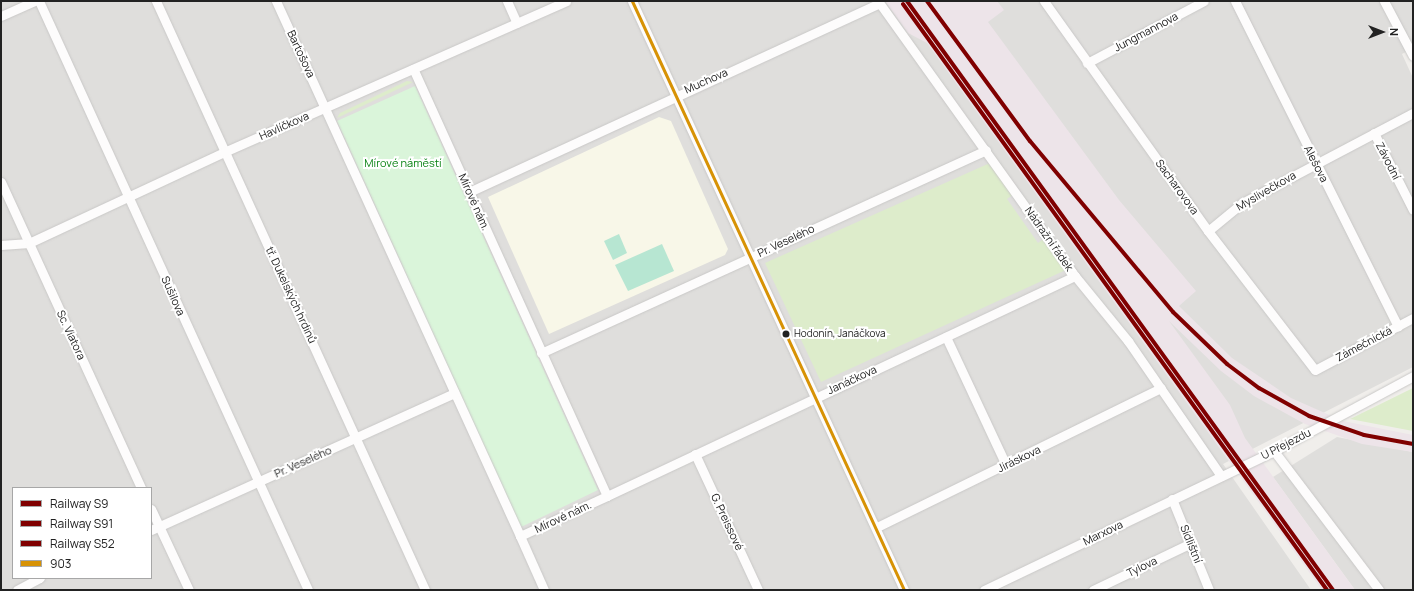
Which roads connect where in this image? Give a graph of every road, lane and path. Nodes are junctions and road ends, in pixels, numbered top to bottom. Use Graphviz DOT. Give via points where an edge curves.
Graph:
graph roads {
  1 [pos="35,1"];
  2 [pos="39,1"];
  3 [pos="156,1"];
  4 [pos="276,1"];
  5 [pos="507,1"];
  6 [pos="566,1"];
  7 [pos="632,1"];
  8 [pos="1044,1"];
  9 [pos="1204,1"];
  10 [pos="1235,1"];
  11 [pos="1384,1"];
  12 [pos="878,2"];
  13 [pos="1,16"];
  14 [pos="517,23"];
  15 [pos="1413,56"];
  16 [pos="1087,63"];
  17 [pos="414,69"];
  18 [pos="675,95"];
  19 [pos="325,107"];
  20 [pos="1413,113"];
  21 [pos="1374,133"];
  22 [pos="986,150"];
  23 [pos="224,152"];
  24 [pos="1315,163"];
  25 [pos="1,182"];
  26 [pos="469,192"];
  27 [pos="129,197"];
  28 [pos="1413,210"];
  29 [pos="1208,231"];
  30 [pos="29,243"];
  31 [pos="1,244"];
  32 [pos="751,257"];
  33 [pos="1075,276"];
  34 [pos="1413,318"];
  35 [pos="1398,326"];
  36 [pos="946,337"];
  37 [pos="541,353"];
  38 [pos="1315,370"];
  39 [pos="1413,376"];
  40 [pos="1161,388"];
  41 [pos="454,393"];
  42 [pos="816,397"];
  43 [pos="356,438"];
  44 [pos="1274,451"];
  45 [pos="696,454"];
  46 [pos="1006,466"];
  47 [pos="1221,476"];
  48 [pos="258,482"];
  49 [pos="141,487"];
  50 [pos="607,496"];
  51 [pos="1172,499"];
  52 [pos="152,514"];
  53 [pos="877,527"];
  54 [pos="155,528"];
  55 [pos="520,536"];
  56 [pos="1191,543"];
  57 [pos="38,579"];
  58 [pos="17,590"];
  59 [pos="189,590"];
  60 [pos="308,590"];
  61 [pos="425,590"];
  62 [pos="544,590"];
  63 [pos="758,590"];
  64 [pos="904,590"];
  65 [pos="984,590"];
  66 [pos="1093,590"];
  67 [pos="1209,590"];
  68 [pos="1379,590"];
  1 -- 13 [label="street"];
  2 -- 27 [label="street, Sušilova"];
  3 -- 23 [label="street, tř. Dukelských hrdinů"];
  4 -- 19 [label="street, Bartošova"];
  5 -- 14 [label="street"];
  6 -- 14 [label="street, Havlíčkova"];
  7 -- 18 [label="street"];
  8 -- 16 [label="street, Sacharovova"];
  9 -- 16 [label="street, Jungmannova"];
  10 -- 24 [label="street, Alešova"];
  11 -- 15 [label="street"];
  12 -- 18 [label="street, Muchova"];
  12 -- 22 [label="street, Nádražní řádek"];
  14 -- 17 [label="street, Havlíčkova"];
  16 -- 29 [label="street, Sacharovova"];
  17 -- 19 [label="street, Havlíčkova"];
  17 -- 26 [label="street, Mírové nám."];
  18 -- 26 [label="street, Muchova"];
  18 -- 32 [label="street"];
  19 -- 23 [label="street, Havlíčkova"];
  19 -- 41 [label="street"];
  20 -- 21 [label="street, Myslivečkova"];
  21 -- 24 [label="street, Myslivečkova"];
  21 -- 28 [label="street, Závodní"];
  22 -- 32 [label="street, Pr. Veselého"];
  22 -- 33 [label="street, Nádražní řádek"];
  23 -- 27 [label="street, Havlíčkova"];
  23 -- 43 [label="street, tř. Dukelských hrdinů"];
  24 -- 29 [label="street, Myslivečkova" via="1242,203"];
  24 -- 35 [label="street, Alešova"];
  25 -- 30 [label="street, Sc. Viatora"];
  26 -- 37 [label="street, Mírové nám."];
  27 -- 30 [label="street, Havlíčkova"];
  27 -- 48 [label="street, Sušilova"];
  29 -- 38 [label="street, Sacharovova"];
  30 -- 31 [label="street, Havlíčkova"];
  30 -- 49 [label="street, Sc. Viatora"];
  32 -- 37 [label="street, Pr. Veselého"];
  32 -- 42 [label="street"];
  33 -- 36 [label="street, Janáčkova"];
  33 -- 40 [label="street, Nádražní řádek" via="1128,341"];
  34 -- 35 [label="street, Zámečnická"];
  35 -- 38 [label="street, Zámečnická"];
  36 -- 42 [label="street, Janáčkova"];
  36 -- 46 [label="street"];
  37 -- 50 [label="street, Mírové nám."];
  39 -- 44 [label="street, U Přejezdu"];
  40 -- 46 [label="street, Jiráskova"];
  40 -- 47 [label="street, Nádražní řádek"];
  41 -- 43 [label="street, Pr. Veselého"];
  41 -- 55 [label="street"];
  42 -- 45 [label="street, Janáčkova"];
  42 -- 53 [label="street"];
  43 -- 48 [label="street, Pr. Veselého"];
  43 -- 61 [label="street, tř. Dukelských hrdinů"];
  44 -- 47 [label="street, U Přejezdu"];
  44 -- 68 [label="street"];
  45 -- 50 [label="street, Janáčkova"];
  45 -- 63 [label="street, G. Preissové"];
  46 -- 53 [label="street, Jiráskova"];
  47 -- 51 [label="street, Marxova"];
  48 -- 54 [label="street, Pr. Veselého"];
  48 -- 60 [label="street, Sušilova"];
  50 -- 55 [label="street, Mírové nám."];
  51 -- 56 [label="street, Sídlištní"];
  51 -- 65 [label="street, Marxova"];
  52 -- 54 [label="street"];
  53 -- 64 [label="street"];
  54 -- 59 [label="street"];
  55 -- 62 [label="street"];
  56 -- 66 [label="street, Tylova"];
  56 -- 67 [label="street, Sídlištní"];
  57 -- 58 [label="street"];
}
